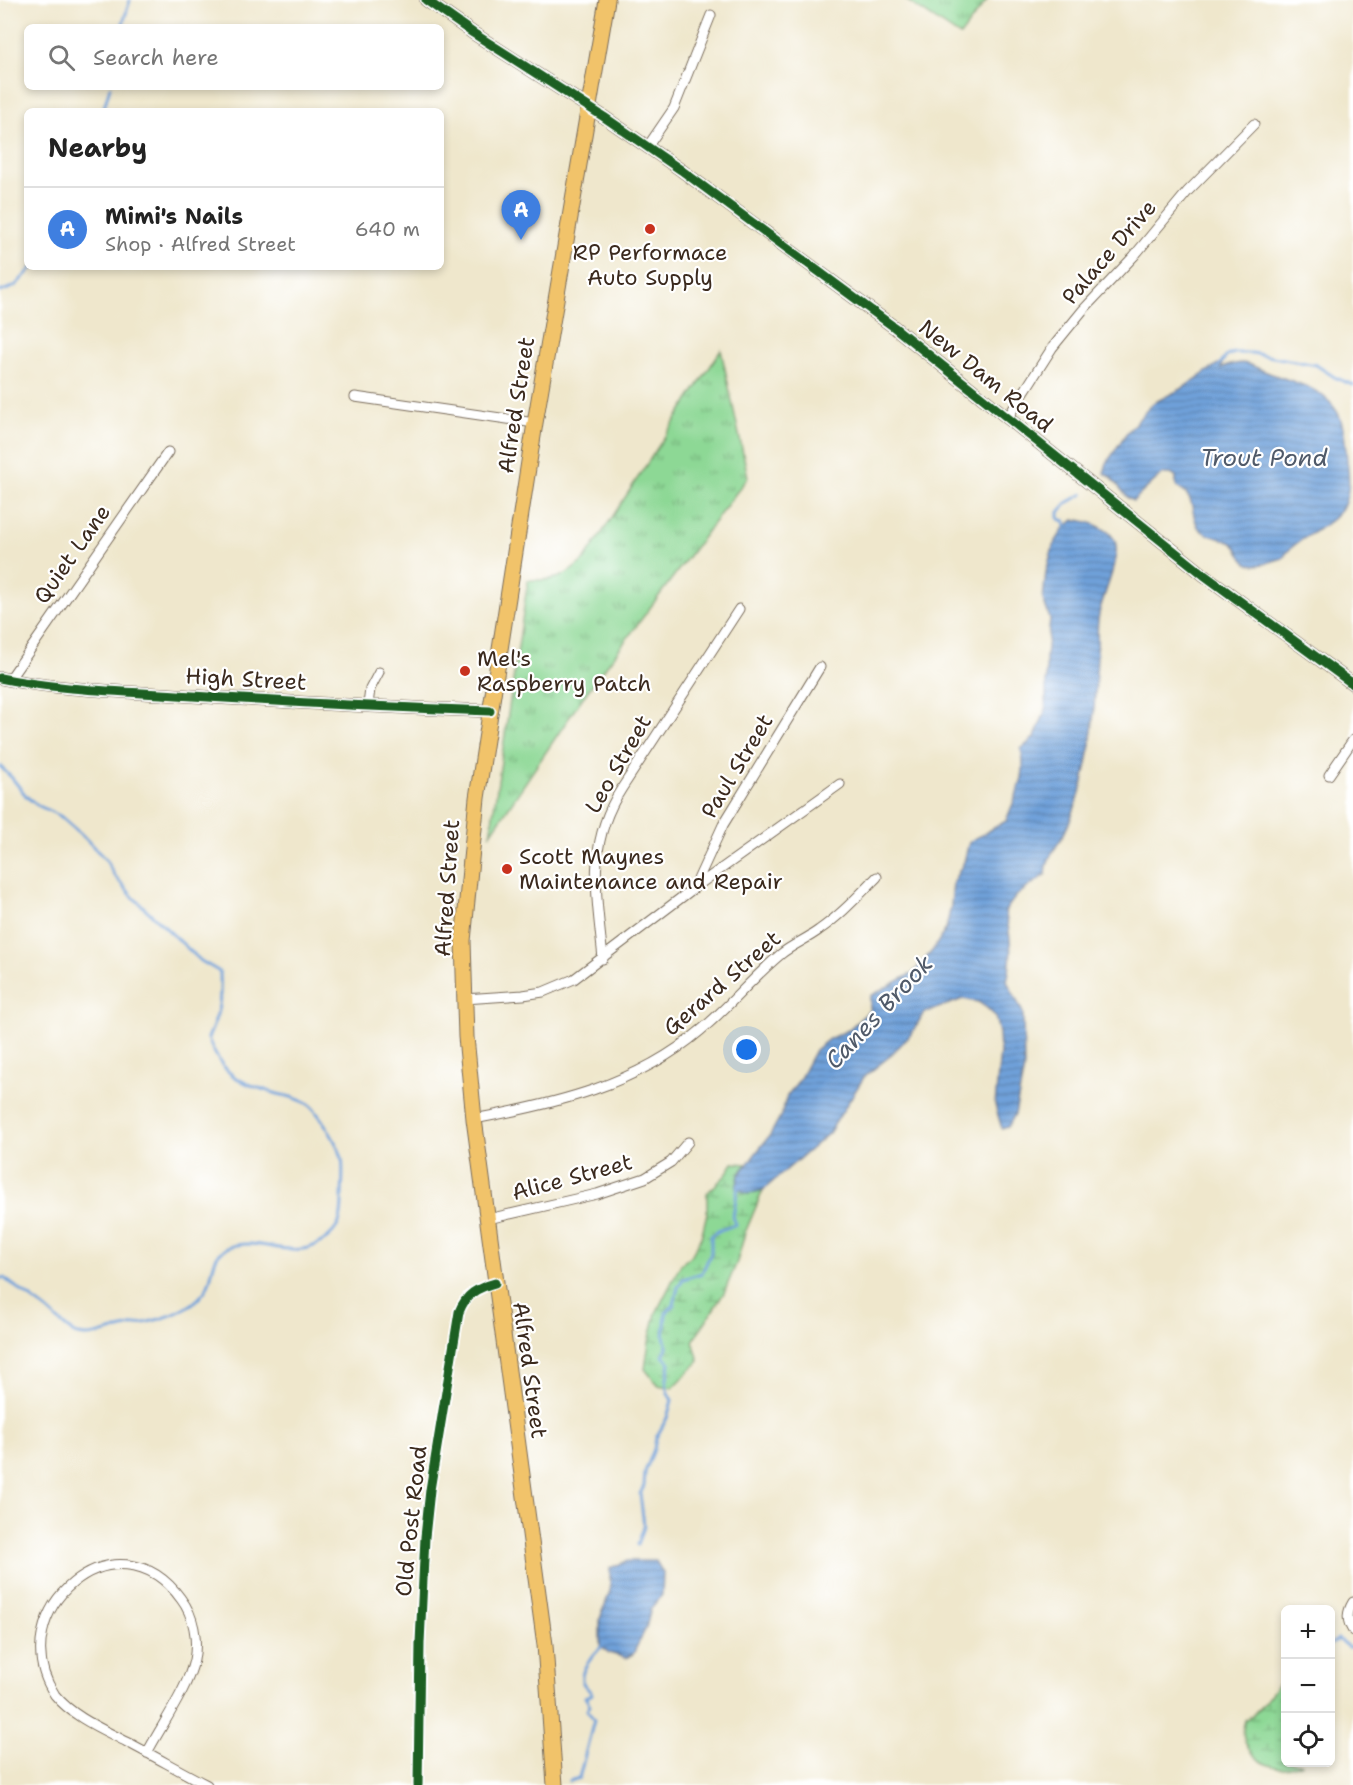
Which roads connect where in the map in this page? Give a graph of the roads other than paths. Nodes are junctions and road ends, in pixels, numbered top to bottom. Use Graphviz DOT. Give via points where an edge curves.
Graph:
graph roads {
  1 [pos="426,0"];
  2 [pos="607,0"];
  3 [pos="711,15"];
  4 [pos="588,107"];
  5 [pos="1254,124"];
  6 [pos="648,146"];
  7 [pos="355,397"];
  8 [pos="1008,417"];
  9 [pos="535,423"];
  10 [pos="168,452"];
  11 [pos="739,609"];
  12 [pos="820,667"];
  13 [pos="379,672"];
  14 [pos="4,679"];
  15 [pos="1353,684"];
  16 [pos="368,705"];
  17 [pos="490,711"];
  18 [pos="1353,740"];
  19 [pos="1329,775"];
  20 [pos="840,784"];
  21 [pos="877,877"];
  22 [pos="694,888"];
  23 [pos="603,959"];
  24 [pos="464,999"];
  25 [pos="474,1119"];
  26 [pos="688,1142"];
  27 [pos="488,1219"];
  28 [pos="495,1283"];
  29 [pos="1353,1602"];
  30 [pos="1351,1627"];
  31 [pos="147,1753"];
  32 [pos="207,1785"];
  33 [pos="418,1785"];
  34 [pos="555,1785"];
  1 -- 4 [label="street, New Dam Road"];
  2 -- 4 [label="main road, Alfred Street"];
  3 -- 6 [label="street" via="674,108"];
  4 -- 6 [label="street, New Dam Road"];
  4 -- 9 [label="main road, Alfred Street"];
  5 -- 8 [label="street, Palace Drive" via="1188,191 1083,310 1052,348"];
  6 -- 8 [label="street, New Dam Road" via="891,325"];
  7 -- 9 [label="street"];
  8 -- 15 [label="street, New Dam Road" via="1204,575"];
  9 -- 17 [label="main road, Alfred Street"];
  10 -- 14 [label="street, Quiet Lane"];
  11 -- 23 [label="street, Leo Street" via="621,788 607,816 598,840 596,869"];
  12 -- 22 [label="street, Paul Street" via="723,825"];
  13 -- 16 [label="street" via="370,688"];
  14 -- 16 [label="street, High Street" via="141,693"];
  16 -- 17 [label="street, High Street"];
  17 -- 24 [label="main road, Alfred Street" via="468,871"];
  18 -- 19 [label="street"];
  20 -- 22 [label="street"];
  21 -- 25 [label="street, Gerard Street" via="819,931 782,953 702,1030 663,1059 580,1095"];
  22 -- 23 [label="street"];
  23 -- 24 [label="street" via="574,979 543,992"];
  24 -- 25 [label="main road, Alfred Street"];
  25 -- 27 [label="main road, Alfred Street"];
  26 -- 27 [label="street, Alice Street" via="671,1161 645,1178 597,1194"];
  27 -- 28 [label="main road, Alfred Street"];
  28 -- 33 [label="street, Old Post Road" via="470,1294 459,1312 431,1482 420,1640"];
  28 -- 34 [label="main road, Alfred Street" via="544,1645"];
  29 -- 30 [label="street" via="1347,1616"];
  31 -- 31 [label="street" via="64,1705 41,1671 36,1644 47,1605 64,1584 96,1567 130,1566 161,1579 184,1603 193,1623 196,1645 192,1667"];
  31 -- 32 [label="street"];
}
